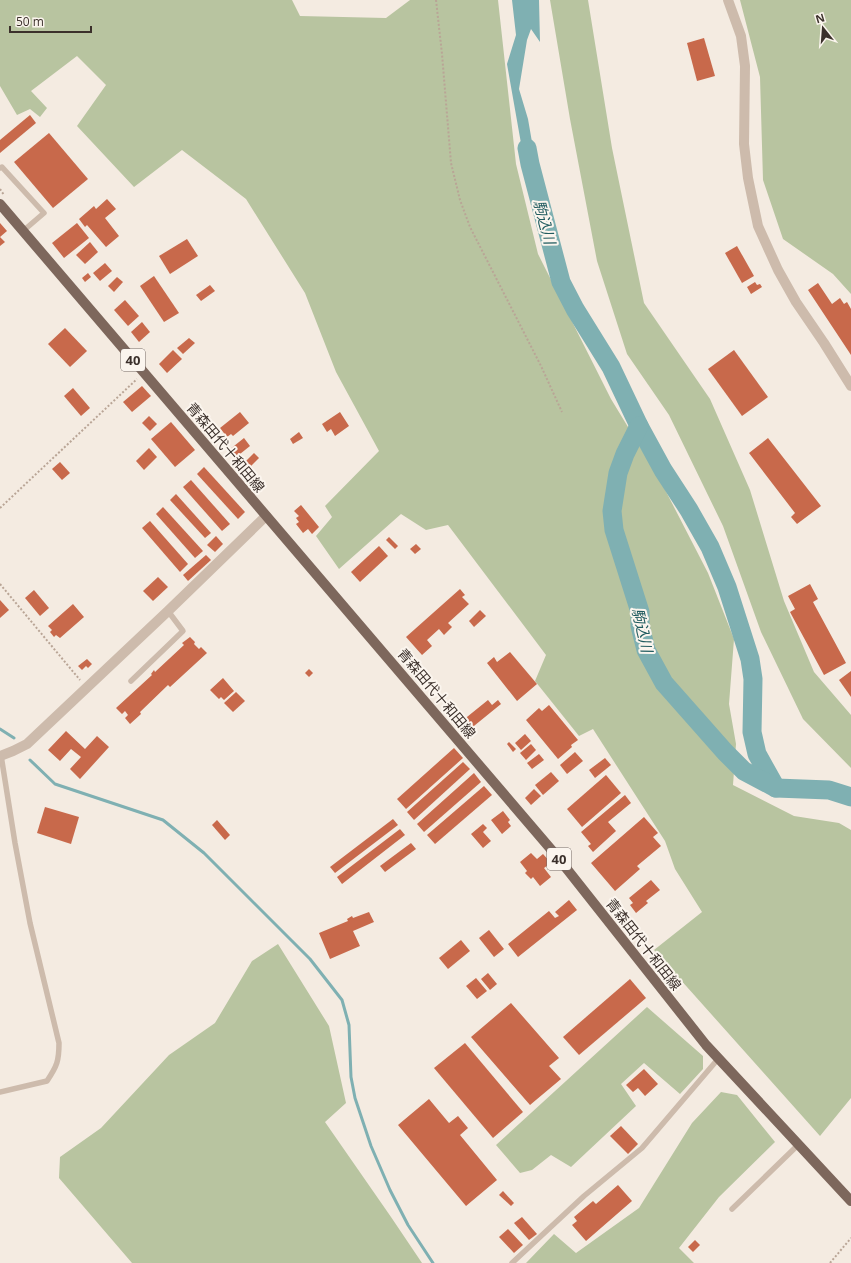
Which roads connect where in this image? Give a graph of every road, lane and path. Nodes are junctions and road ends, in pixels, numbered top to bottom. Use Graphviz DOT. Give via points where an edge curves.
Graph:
graph roads {
  1 [pos="436,0"];
  2 [pos="728,0"];
  3 [pos="0,168"];
  4 [pos="0,204"];
  5 [pos="23,231"];
  6 [pos="144,372"];
  7 [pos="851,386"];
  8 [pos="562,412"];
  9 [pos="0,508"];
  10 [pos="266,516"];
  11 [pos="0,584"];
  12 [pos="168,611"];
  13 [pos="131,681"];
  14 [pos="86,688"];
  15 [pos="1,755"];
  16 [pos="718,1059"];
  17 [pos="0,1092"];
  18 [pos="798,1145"];
  19 [pos="851,1201"];
  20 [pos="732,1209"];
  21 [pos="851,1238"];
  22 [pos="512,1263"];
  23 [pos="830,1263"];
  1 -- 8 [label="path" via="451,163 460,200 470,227"];
  2 -- 7 [label="street" via="741,36 745,66 744,144 758,226 796,302"];
  3 -- 5 [label="lane" via="2,167 44,213"];
  4 -- 5 [label="main road, 青森田代十和田線 / 40"];
  5 -- 6 [label="main road, 青森田代十和田線 / 40"];
  6 -- 9 [label="path"];
  6 -- 10 [label="main road, 青森田代十和田線 / 40"];
  10 -- 12 [label="street"];
  10 -- 16 [label="main road, 青森田代十和田線 / 40" via="555,854"];
  11 -- 14 [label="path"];
  12 -- 13 [label="lane" via="183,631"];
  12 -- 14 [label="street"];
  14 -- 15 [label="street" via="27,744"];
  15 -- 17 [label="lane" via="30,923 59,1043 59,1059 47,1081"];
  16 -- 18 [label="main road, 青森田代十和田線 / 40"];
  16 -- 22 [label="lane" via="642,1148 584,1196"];
  18 -- 19 [label="main road, 青森田代十和田線 / 40"];
  18 -- 20 [label="lane"];
  21 -- 23 [label="path"];
}
